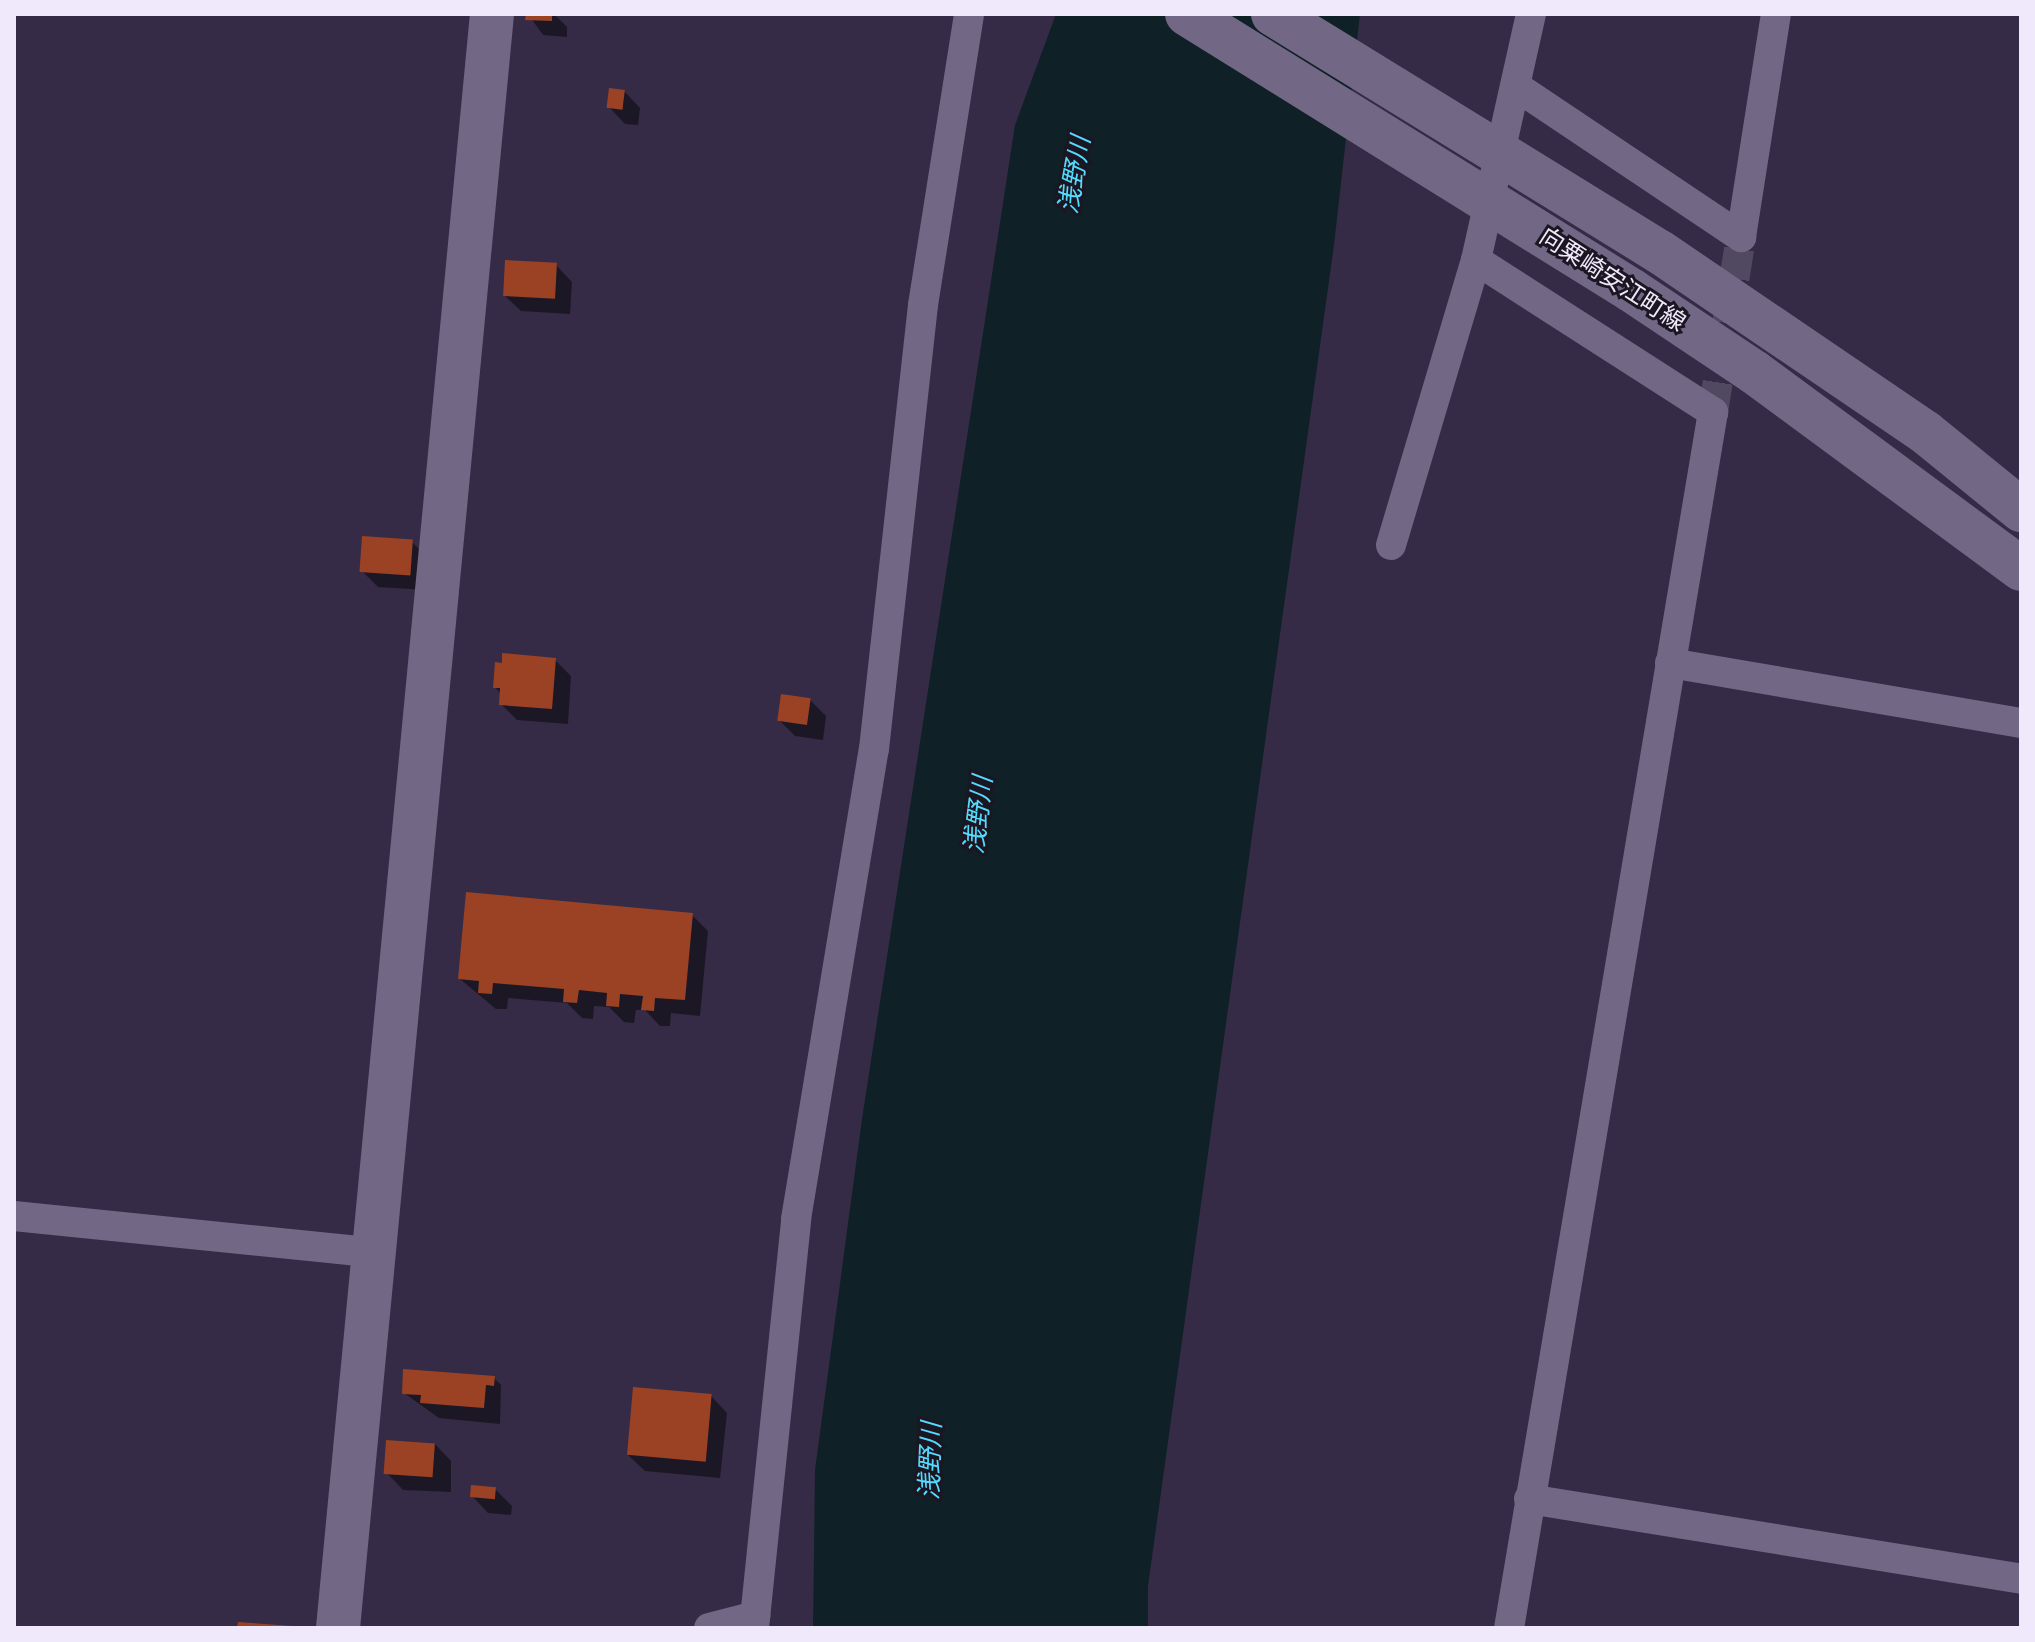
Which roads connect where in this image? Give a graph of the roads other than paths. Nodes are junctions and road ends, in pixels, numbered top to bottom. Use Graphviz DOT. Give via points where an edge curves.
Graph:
graph roads {
  1 [pos="492,14"];
  2 [pos="969,14"];
  3 [pos="1187,14"];
  4 [pos="1273,14"];
  5 [pos="1531,14"];
  6 [pos="1776,14"];
  7 [pos="1517,87"];
  8 [pos="1476,260"];
  9 [pos="2021,510"];
  10 [pos="1391,545"];
  11 [pos="2021,569"];
  12 [pos="1670,663"];
  13 [pos="2021,723"];
  14 [pos="14,1216"];
  15 [pos="371,1252"];
  16 [pos="1529,1499"];
  17 [pos="2021,1579"];
  18 [pos="755,1622"];
  19 [pos="338,1628"];
  20 [pos="709,1628"];
  21 [pos="1509,1628"];
  1 -- 15 [label="main road"];
  2 -- 18 [label="street" via="923,305 874,749 796,1219"];
  3 -- 11 [label="main road, 向粟崎安江町線" via="1631,290 1754,372"];
  4 -- 9 [label="main road, 向粟崎安江町線" via="1660,252 1925,432"];
  5 -- 7 [label="street"];
  6 -- 7 [label="street" via="1741,237"];
  7 -- 8 [label="street"];
  8 -- 10 [label="street"];
  8 -- 12 [label="street" via="1713,412"];
  12 -- 13 [label="street"];
  12 -- 16 [label="street"];
  14 -- 15 [label="street"];
  15 -- 19 [label="main road"];
  16 -- 17 [label="street"];
  16 -- 21 [label="street"];
  18 -- 20 [label="street"];
}
